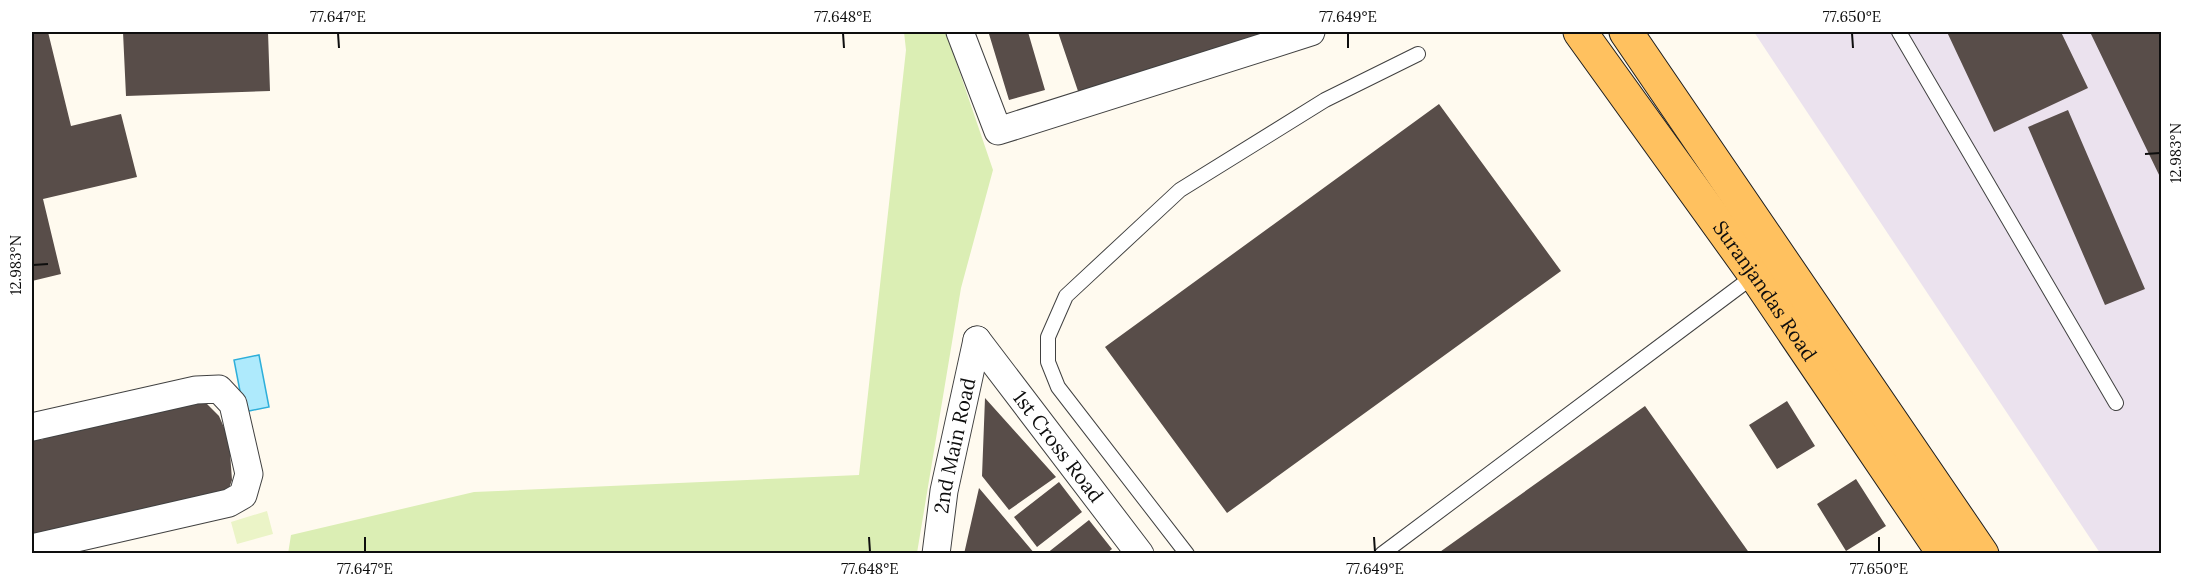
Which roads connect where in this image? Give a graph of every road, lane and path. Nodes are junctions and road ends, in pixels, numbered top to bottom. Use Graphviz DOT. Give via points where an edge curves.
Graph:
graph roads {
  1 [pos="960,32"];
  2 [pos="1311,32"];
  3 [pos="1580,32"];
  4 [pos="1626,32"];
  5 [pos="1899,32"];
  6 [pos="1418,54"];
  7 [pos="1755,275"];
  8 [pos="977,340"];
  9 [pos="2116,403"];
  10 [pos="32,427"];
  11 [pos="32,548"];
  12 [pos="936,554"];
  13 [pos="1140,554"];
  14 [pos="1187,554"];
  15 [pos="1382,554"];
  16 [pos="1944,554"];
  17 [pos="1982,554"];
  1 -- 2 [label="street" via="998,131"];
  3 -- 7 [label="main road, Suranjandas Road"];
  4 -- 17 [label="main road, Suranjandas Road"];
  5 -- 9 [label="lane"];
  6 -- 14 [label="lane" via="1325,100 1180,190 1066,296 1053,322 1048,337 1048,362 1058,387"];
  7 -- 15 [label="lane"];
  7 -- 16 [label="main road, Suranjandas Road"];
  8 -- 12 [label="street, 2nd Main Road" via="944,491"];
  8 -- 13 [label="street, 1st Cross Road"];
  10 -- 11 [label="street" via="196,390 219,389 233,404 249,474 243,495 229,503"];
}
